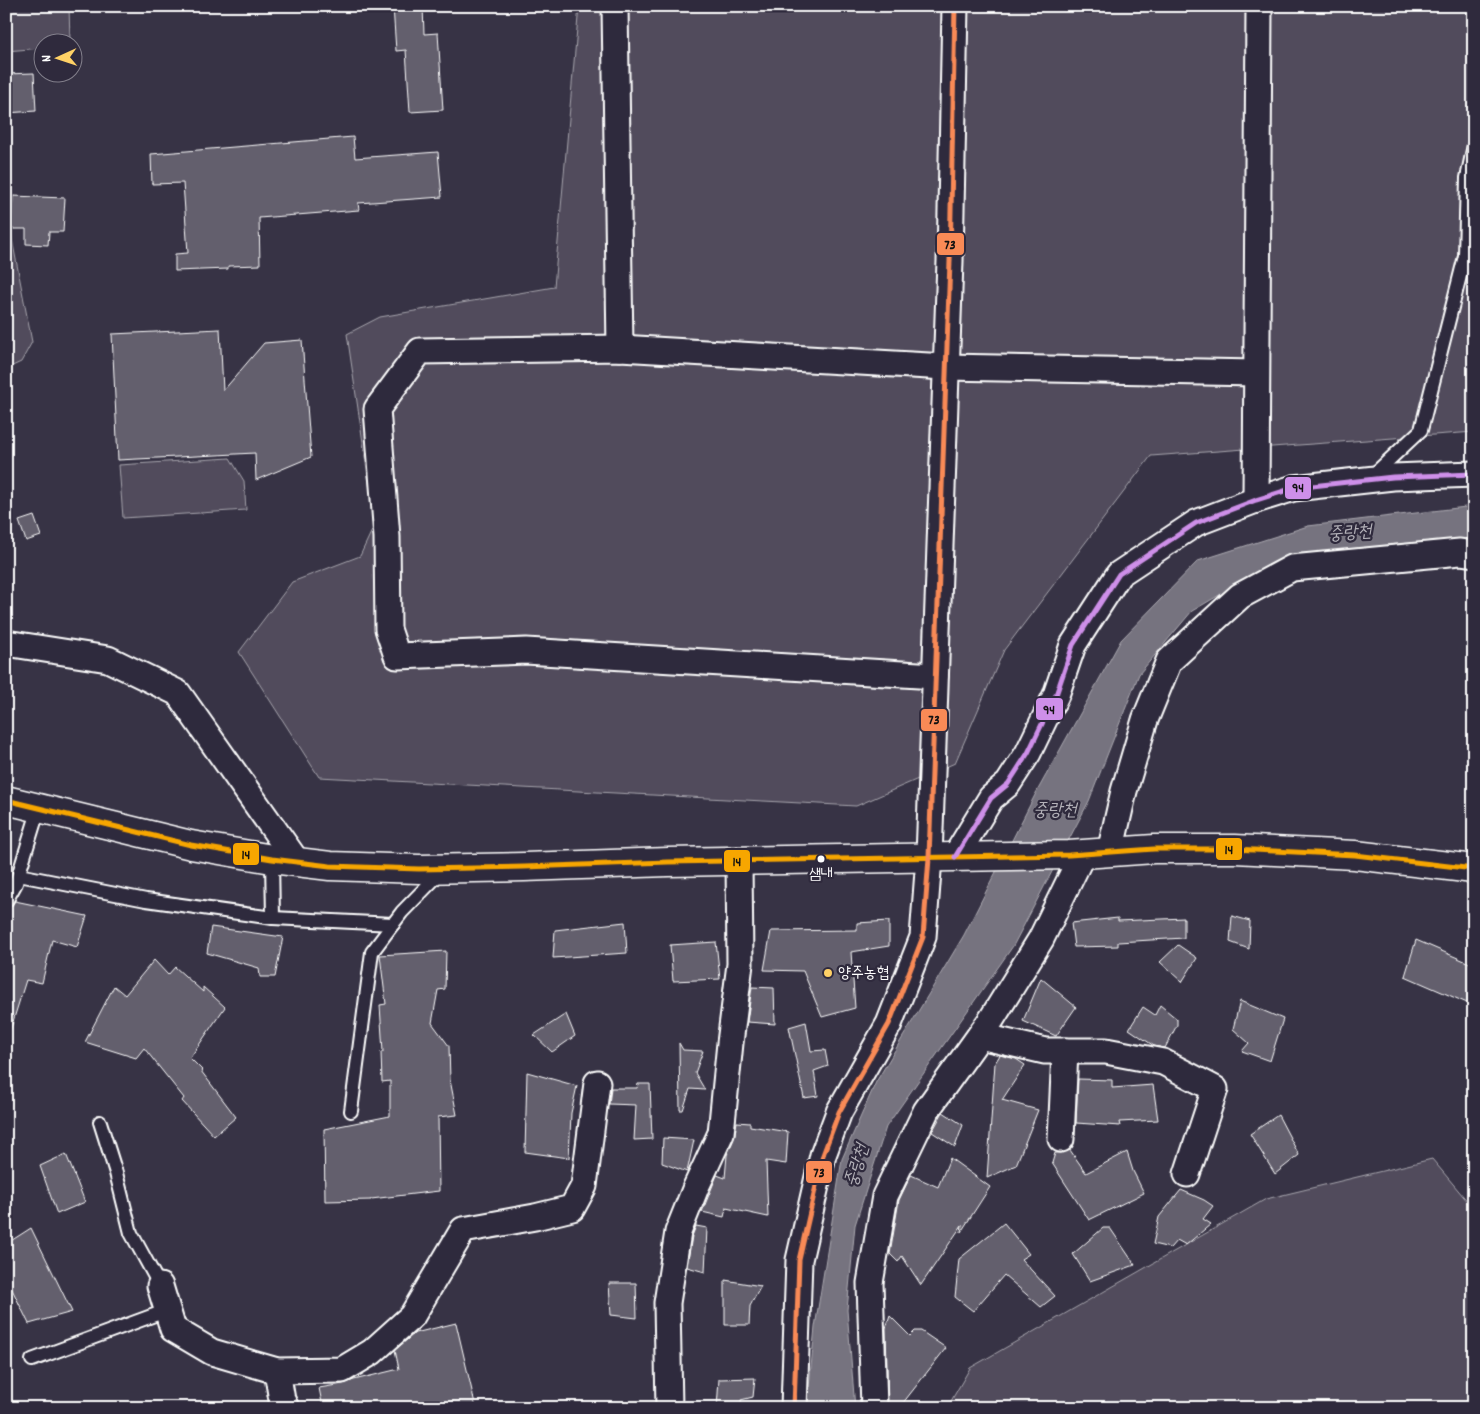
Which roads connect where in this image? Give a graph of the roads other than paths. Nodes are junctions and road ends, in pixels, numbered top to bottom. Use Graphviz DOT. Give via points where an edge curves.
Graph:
graph roads {
  1 [pos="615,6"];
  2 [pos="955,6"];
  3 [pos="1260,6"];
  4 [pos="1474,145"];
  5 [pos="620,348"];
  6 [pos="946,367"];
  7 [pos="1256,373"];
  8 [pos="1474,474"];
  9 [pos="1369,480"];
  10 [pos="1256,500"];
  11 [pos="1474,554"];
  12 [pos="6,643"];
  13 [pos="935,676"];
  14 [pos="6,800"];
  15 [pos="38,808"];
  16 [pos="1110,852"];
  17 [pos="1076,855"];
  18 [pos="942,858"];
  19 [pos="284,861"];
  20 [pos="739,861"];
  21 [pos="444,868"];
  22 [pos="1474,869"];
  23 [pos="19,875"];
  24 [pos="6,902"];
  25 [pos="273,918"];
  26 [pos="393,924"];
  27 [pos="980,1036"];
  28 [pos="1065,1051"];
  29 [pos="597,1082"];
  30 [pos="351,1111"];
  31 [pos="100,1122"];
  32 [pos="1061,1138"];
  33 [pos="1187,1174"];
  34 [pos="160,1286"];
  35 [pos="168,1310"];
  36 [pos="32,1360"];
  37 [pos="277,1371"];
  38 [pos="286,1408"];
  39 [pos="669,1408"];
  40 [pos="794,1408"];
  41 [pos="874,1408"];
  1 -- 5 [label="street"];
  2 -- 6 [label="street"];
  3 -- 7 [label="street"];
  4 -- 9 [label="lane" via="1467,178 1465,256 1421,430"];
  5 -- 6 [label="street"];
  5 -- 13 [label="street" via="420,351 377,409 387,537 388,629 397,656 526,651"];
  6 -- 7 [label="street"];
  6 -- 13 [label="street"];
  7 -- 10 [label="street"];
  8 -- 9 [label="street" via="1393,476"];
  9 -- 10 [label="street" via="1294,488"];
  10 -- 18 [label="street" via="1196,523 1119,574 1073,645 1056,695 1028,753 1008,784 991,798"];
  11 -- 16 [label="street" via="1460,552 1292,568 1240,596 1169,661 1145,720"];
  12 -- 19 [label="street" via="108,659 178,693"];
  13 -- 18 [label="street"];
  14 -- 15 [label="main road"];
  15 -- 19 [label="main road" via="191,845"];
  15 -- 23 [label="lane"];
  16 -- 17 [label="main road"];
  16 -- 22 [label="main road" via="1245,849 1355,855"];
  17 -- 18 [label="main road"];
  17 -- 27 [label="street" via="1041,939"];
  18 -- 20 [label="main road"];
  18 -- 40 [label="street" via="923,937 889,1024 840,1112 823,1155 799,1260"];
  19 -- 21 [label="main road" via="330,866"];
  19 -- 25 [label="lane"];
  20 -- 21 [label="main road"];
  20 -- 39 [label="street" via="740,964 721,1134 678,1232 667,1303"];
  21 -- 26 [label="lane"];
  23 -- 24 [label="lane"];
  23 -- 25 [label="lane" via="146,900"];
  25 -- 26 [label="lane"];
  26 -- 30 [label="lane" via="372,952"];
  27 -- 28 [label="street"];
  27 -- 41 [label="street" via="926,1111 884,1196 870,1283"];
  28 -- 32 [label="street"];
  28 -- 33 [label="street" via="1106,1051 1163,1062 1215,1089"];
  29 -- 37 [label="street" via="584,1186 572,1208 463,1230 412,1316 372,1352 342,1370"];
  31 -- 34 [label="lane" via="131,1233"];
  34 -- 35 [label="street"];
  35 -- 36 [label="lane"];
  35 -- 37 [label="street" via="173,1329 212,1352"];
  37 -- 38 [label="street"];
}
